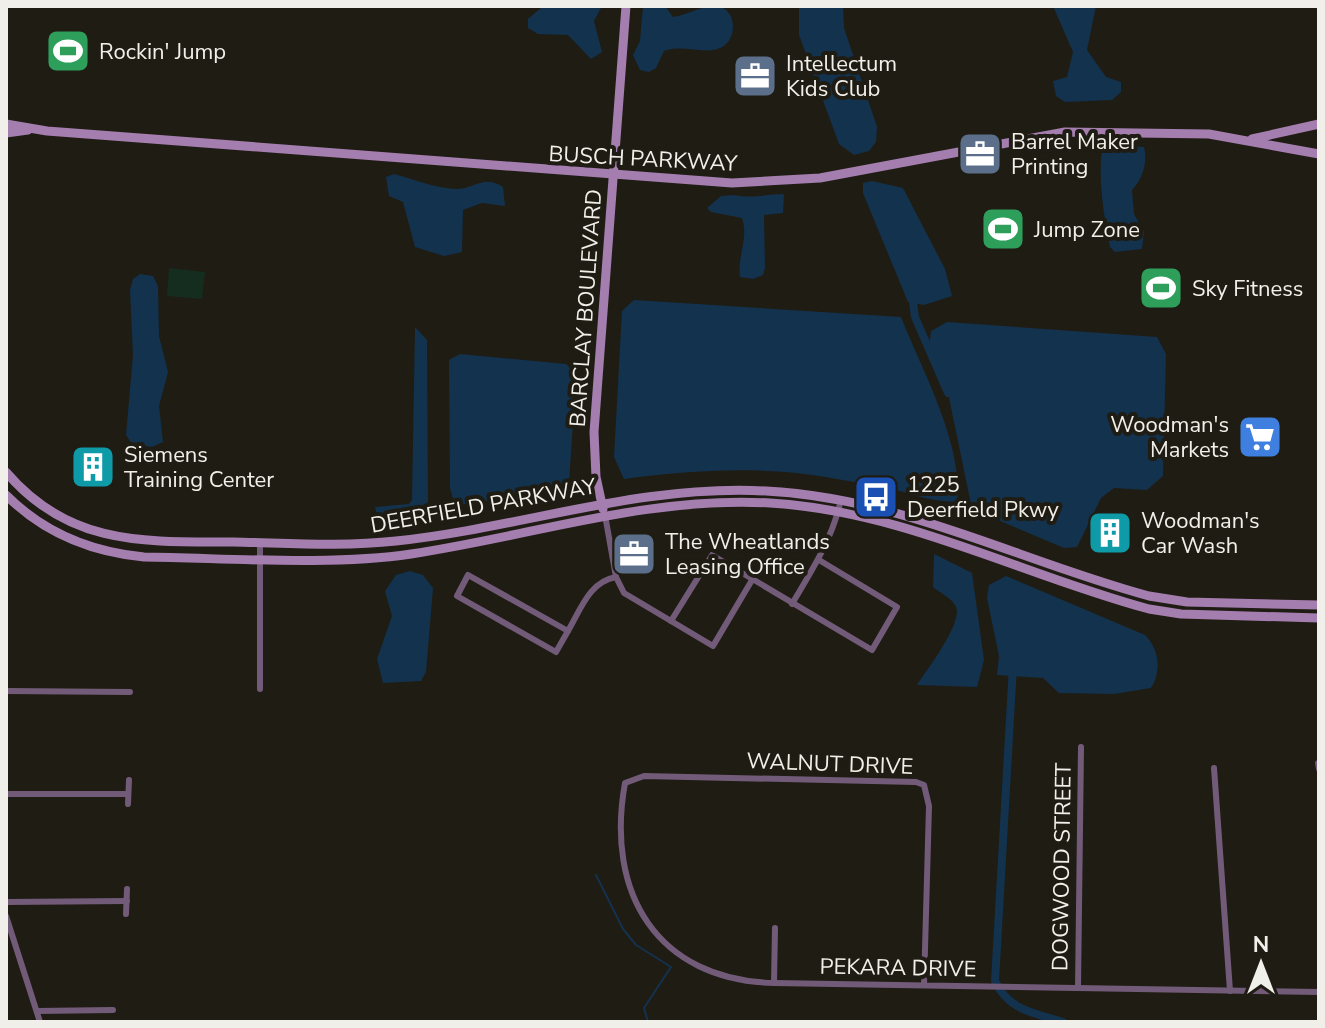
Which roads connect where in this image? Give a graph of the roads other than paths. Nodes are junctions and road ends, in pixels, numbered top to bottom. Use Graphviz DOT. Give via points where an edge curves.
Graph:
graph roads {
  1 [pos="626,6"];
  2 [pos="6,124"];
  3 [pos="1319,124"];
  4 [pos="31,129"];
  5 [pos="6,133"];
  6 [pos="1250,140"];
  7 [pos="1319,154"];
  8 [pos="611,175"];
  9 [pos="6,472"];
  10 [pos="6,495"];
  11 [pos="841,499"];
  12 [pos="601,503"];
  13 [pos="838,511"];
  14 [pos="605,515"];
  15 [pos="260,543"];
  16 [pos="260,558"];
  17 [pos="819,560"];
  18 [pos="616,577"];
  19 [pos="752,580"];
  20 [pos="792,604"];
  21 [pos="1319,605"];
  22 [pos="1319,618"];
  23 [pos="671,621"];
  24 [pos="568,631"];
  25 [pos="260,689"];
  26 [pos="6,691"];
  27 [pos="130,692"];
  28 [pos="1081,747"];
  29 [pos="1214,768"];
  30 [pos="129,780"];
  31 [pos="629,780"];
  32 [pos="6,794"];
  33 [pos="128,794"];
  34 [pos="128,804"];
  35 [pos="127,889"];
  36 [pos="127,901"];
  37 [pos="6,902"];
  38 [pos="126,914"];
  39 [pos="6,916"];
  40 [pos="775,928"];
  41 [pos="774,983"];
  42 [pos="924,985"];
  43 [pos="1078,988"];
  44 [pos="1230,991"];
  45 [pos="1319,992"];
  46 [pos="113,1010"];
  47 [pos="37,1011"];
  48 [pos="40,1022"];
  1 -- 8 [label="main road, BARCLAY BOULEVARD"];
  2 -- 4 [label="main road, BUSCH PARKWAY"];
  3 -- 6 [label="main road, BUSCH PARKWAY"];
  4 -- 5 [label="main road, BUSCH PARKWAY"];
  4 -- 8 [label="main road, BUSCH PARKWAY"];
  6 -- 7 [label="main road, BUSCH PARKWAY"];
  6 -- 8 [label="main road, BUSCH PARKWAY" via="1065,132 820,178 732,183"];
  8 -- 12 [label="main road, BARCLAY BOULEVARD" via="594,432"];
  9 -- 15 [label="main road, DEERFIELD PARKWAY" via="40,505 100,534 145,542"];
  10 -- 16 [label="main road, DEERFIELD PARKWAY" via="61,536 105,551 144,557"];
  11 -- 12 [label="main road, DEERFIELD PARKWAY" via="713,490"];
  11 -- 13 [label="street"];
  11 -- 21 [label="main road, DEERFIELD PARKWAY" via="921,518 1149,596"];
  12 -- 14 [label="main road, BARCLAY BOULEVARD"];
  12 -- 15 [label="main road, DEERFIELD PARKWAY" via="397,541"];
  13 -- 14 [label="main road, DEERFIELD PARKWAY" via="722,502"];
  13 -- 17 [label="street"];
  13 -- 22 [label="main road, DEERFIELD PARKWAY" via="919,530 1149,609"];
  14 -- 16 [label="main road, DEERFIELD PARKWAY" via="409,554"];
  14 -- 18 [label="street, DEERFIELD PARKWAY"];
  15 -- 16 [label="street"];
  16 -- 25 [label="street"];
  17 -- 20 [label="street"];
  17 -- 20 [label="street" via="897,607 872,650"];
  18 -- 23 [label="street" via="624,593"];
  18 -- 24 [label="street" via="601,580 591,591"];
  19 -- 20 [label="street"];
  19 -- 23 [label="street" via="712,555"];
  19 -- 23 [label="street" via="713,646"];
  24 -- 24 [label="street" via="556,652 457,596 468,575"];
  26 -- 27 [label="street"];
  28 -- 43 [label="street, DOGWOOD STREET"];
  29 -- 44 [label="street"];
  30 -- 33 [label="street"];
  31 -- 41 [label="street, PEKARA DRIVE" via="623,791 624,869 647,924 672,951 703,969"];
  31 -- 42 [label="street, WALNUT DRIVE" via="676,776 924,785 929,806"];
  32 -- 33 [label="street"];
  33 -- 34 [label="street"];
  35 -- 36 [label="street"];
  36 -- 37 [label="street"];
  36 -- 38 [label="street"];
  39 -- 47 [label="street"];
  40 -- 41 [label="street"];
  41 -- 42 [label="street, PEKARA DRIVE"];
  42 -- 43 [label="street, PEKARA DRIVE"];
  43 -- 44 [label="street, PEKARA DRIVE"];
  44 -- 45 [label="street, PEKARA DRIVE"];
  46 -- 47 [label="street"];
  47 -- 48 [label="street"];
}
